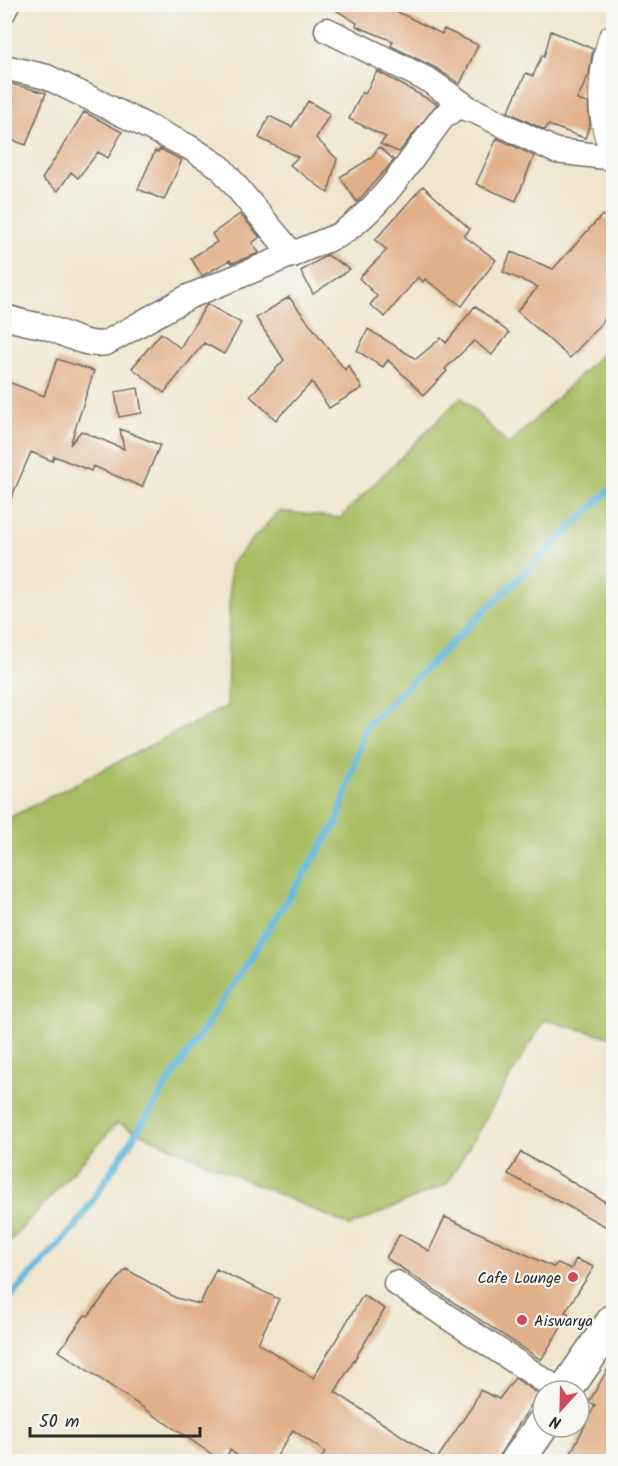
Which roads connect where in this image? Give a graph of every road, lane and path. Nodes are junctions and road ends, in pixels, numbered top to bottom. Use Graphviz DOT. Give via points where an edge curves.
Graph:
graph roads {
  1 [pos="7,4"];
  2 [pos="4,11"];
  3 [pos="327,30"];
  4 [pos="614,40"];
  5 [pos="4,67"];
  6 [pos="467,107"];
  7 [pos="614,145"];
  8 [pos="614,158"];
  9 [pos="293,255"];
  10 [pos="10,323"];
  11 [pos="396,1283"];
  12 [pos="614,1320"];
  13 [pos="542,1379"];
  14 [pos="573,1379"];
  15 [pos="532,1439"];
  16 [pos="517,1461"];
  1 -- 2 [label="street"];
  3 -- 6 [label="street" via="430,81"];
  4 -- 7 [label="main road" via="606,85 606,117"];
  5 -- 9 [label="street" via="47,77 189,147 220,167"];
  6 -- 8 [label="street" via="556,151"];
  6 -- 9 [label="street" via="458,106 443,117 375,207 359,222"];
  9 -- 10 [label="street" via="189,297 106,343 91,343 46,327"];
  11 -- 13 [label="street"];
  12 -- 14 [label="highway"];
  15 -- 16 [label="highway"];
}
